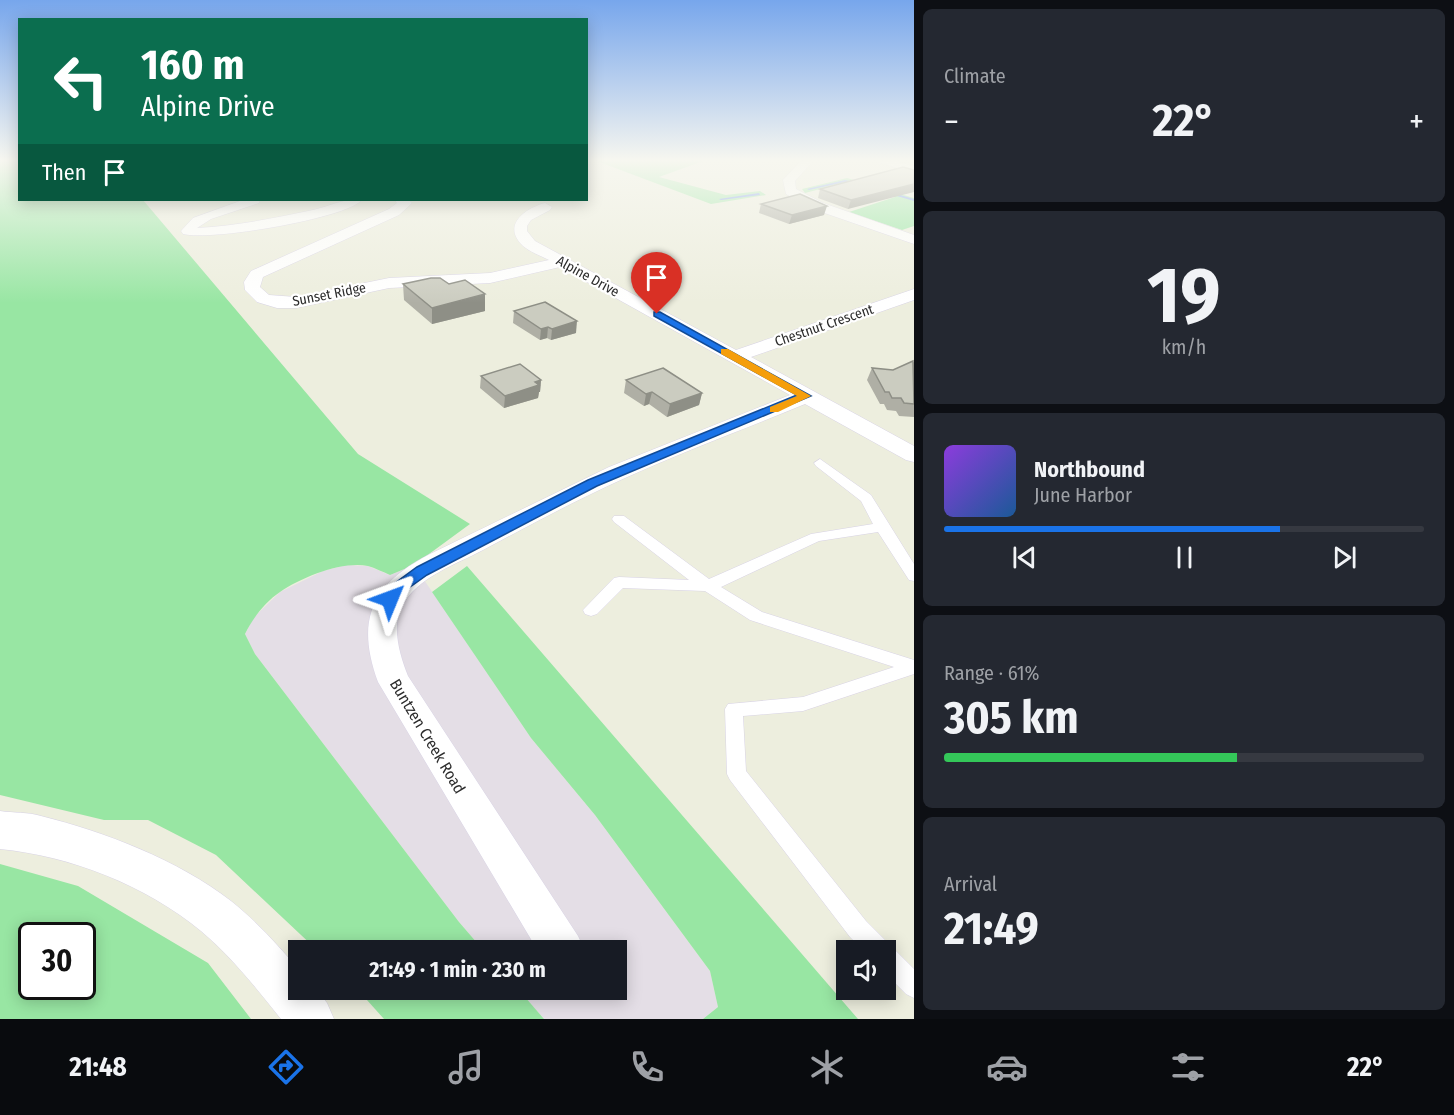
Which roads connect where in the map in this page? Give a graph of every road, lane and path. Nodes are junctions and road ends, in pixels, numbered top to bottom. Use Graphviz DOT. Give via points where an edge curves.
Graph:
graph roads {
  1 [pos="233,208"];
  2 [pos="332,208"];
  3 [pos="400,208"];
  4 [pos="544,208"];
  5 [pos="822,208"];
  6 [pos="914,240"];
  7 [pos="562,262"];
  8 [pos="914,294"];
  9 [pos="733,357"];
  10 [pos="806,396"];
  11 [pos="914,455"];
  12 [pos="820,463"];
  13 [pos="619,519"];
  14 [pos="882,527"];
  15 [pos="914,576"];
  16 [pos="708,586"];
  17 [pos="591,610"];
  18 [pos="914,666"];
  19 [pos="0,830"];
  20 [pos="556,940"];
  21 [pos="869,940"];
  22 [pos="896,967"];
  23 [pos="914,986"];
  24 [pos="311,1019"];
  1 -- 2 [label="street" via="203,218 188,231 209,232"];
  3 -- 7 [label="street, Sunset Ridge" via="257,274 251,287 255,294 271,301 304,302 376,285 490,278"];
  4 -- 7 [label="street, Alpine Drive" via="524,218 520,232 530,243"];
  5 -- 6 [label="street"];
  7 -- 9 [label="street, Alpine Drive"];
  8 -- 9 [label="street, Chestnut Crescent"];
  9 -- 10 [label="street, Alpine Drive"];
  10 -- 11 [label="street, Alpine Drive"];
  10 -- 20 [label="street, Buntzen Creek Road" via="592,483 422,571 390,599 384,613 383,645 394,682"];
  12 -- 14 [label="lane" via="866,498"];
  13 -- 16 [label="lane"];
  14 -- 15 [label="lane"];
  14 -- 16 [label="lane" via="816,537"];
  16 -- 17 [label="lane" via="619,582"];
  16 -- 18 [label="lane" via="756,616"];
  18 -- 21 [label="lane" via="803,704 734,709 737,774"];
  19 -- 24 [label="street" via="39,834 82,848 141,870 182,892 217,917 265,964"];
  22 -- 23 [label="lane"];
}
